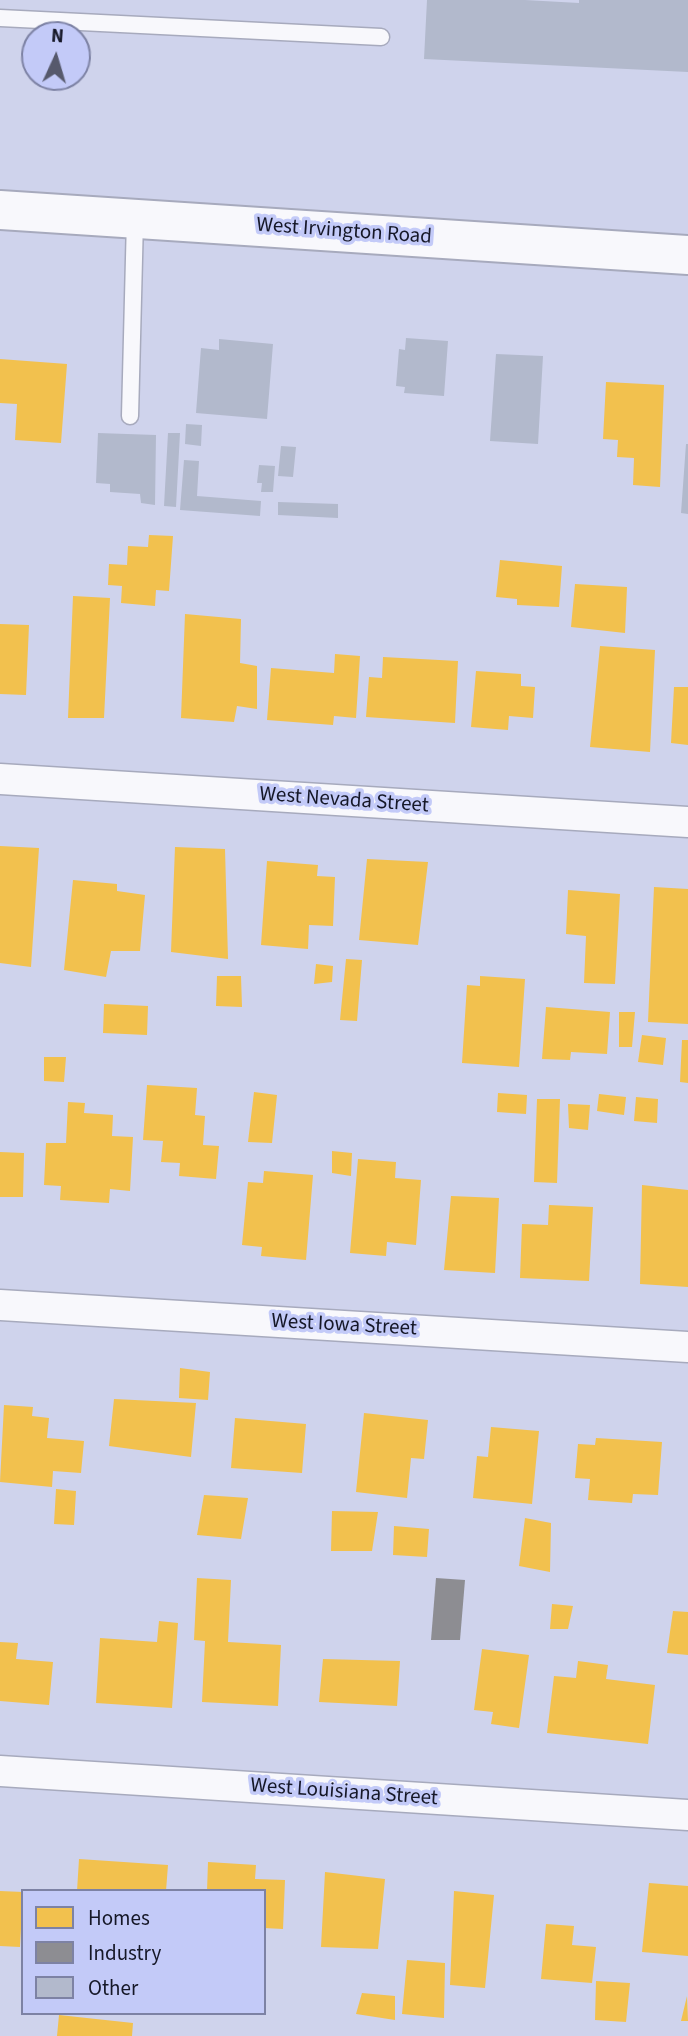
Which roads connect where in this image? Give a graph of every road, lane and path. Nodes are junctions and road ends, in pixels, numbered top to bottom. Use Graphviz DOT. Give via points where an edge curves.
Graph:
graph roads {
  1 [pos="0,18"];
  2 [pos="381,37"];
  3 [pos="0,210"];
  4 [pos="135,219"];
  5 [pos="688,255"];
  6 [pos="130,416"];
  7 [pos="0,779"];
  8 [pos="688,822"];
  9 [pos="0,1306"];
  10 [pos="688,1347"];
  11 [pos="0,1771"];
  12 [pos="688,1815"];
  1 -- 2 [label="lane"];
  3 -- 4 [label="main road, West Irvington Road"];
  4 -- 5 [label="main road, West Irvington Road"];
  4 -- 6 [label="lane"];
  7 -- 8 [label="street, West Nevada Street"];
  9 -- 10 [label="street, West Iowa Street"];
  11 -- 12 [label="street, West Louisiana Street"];
}
